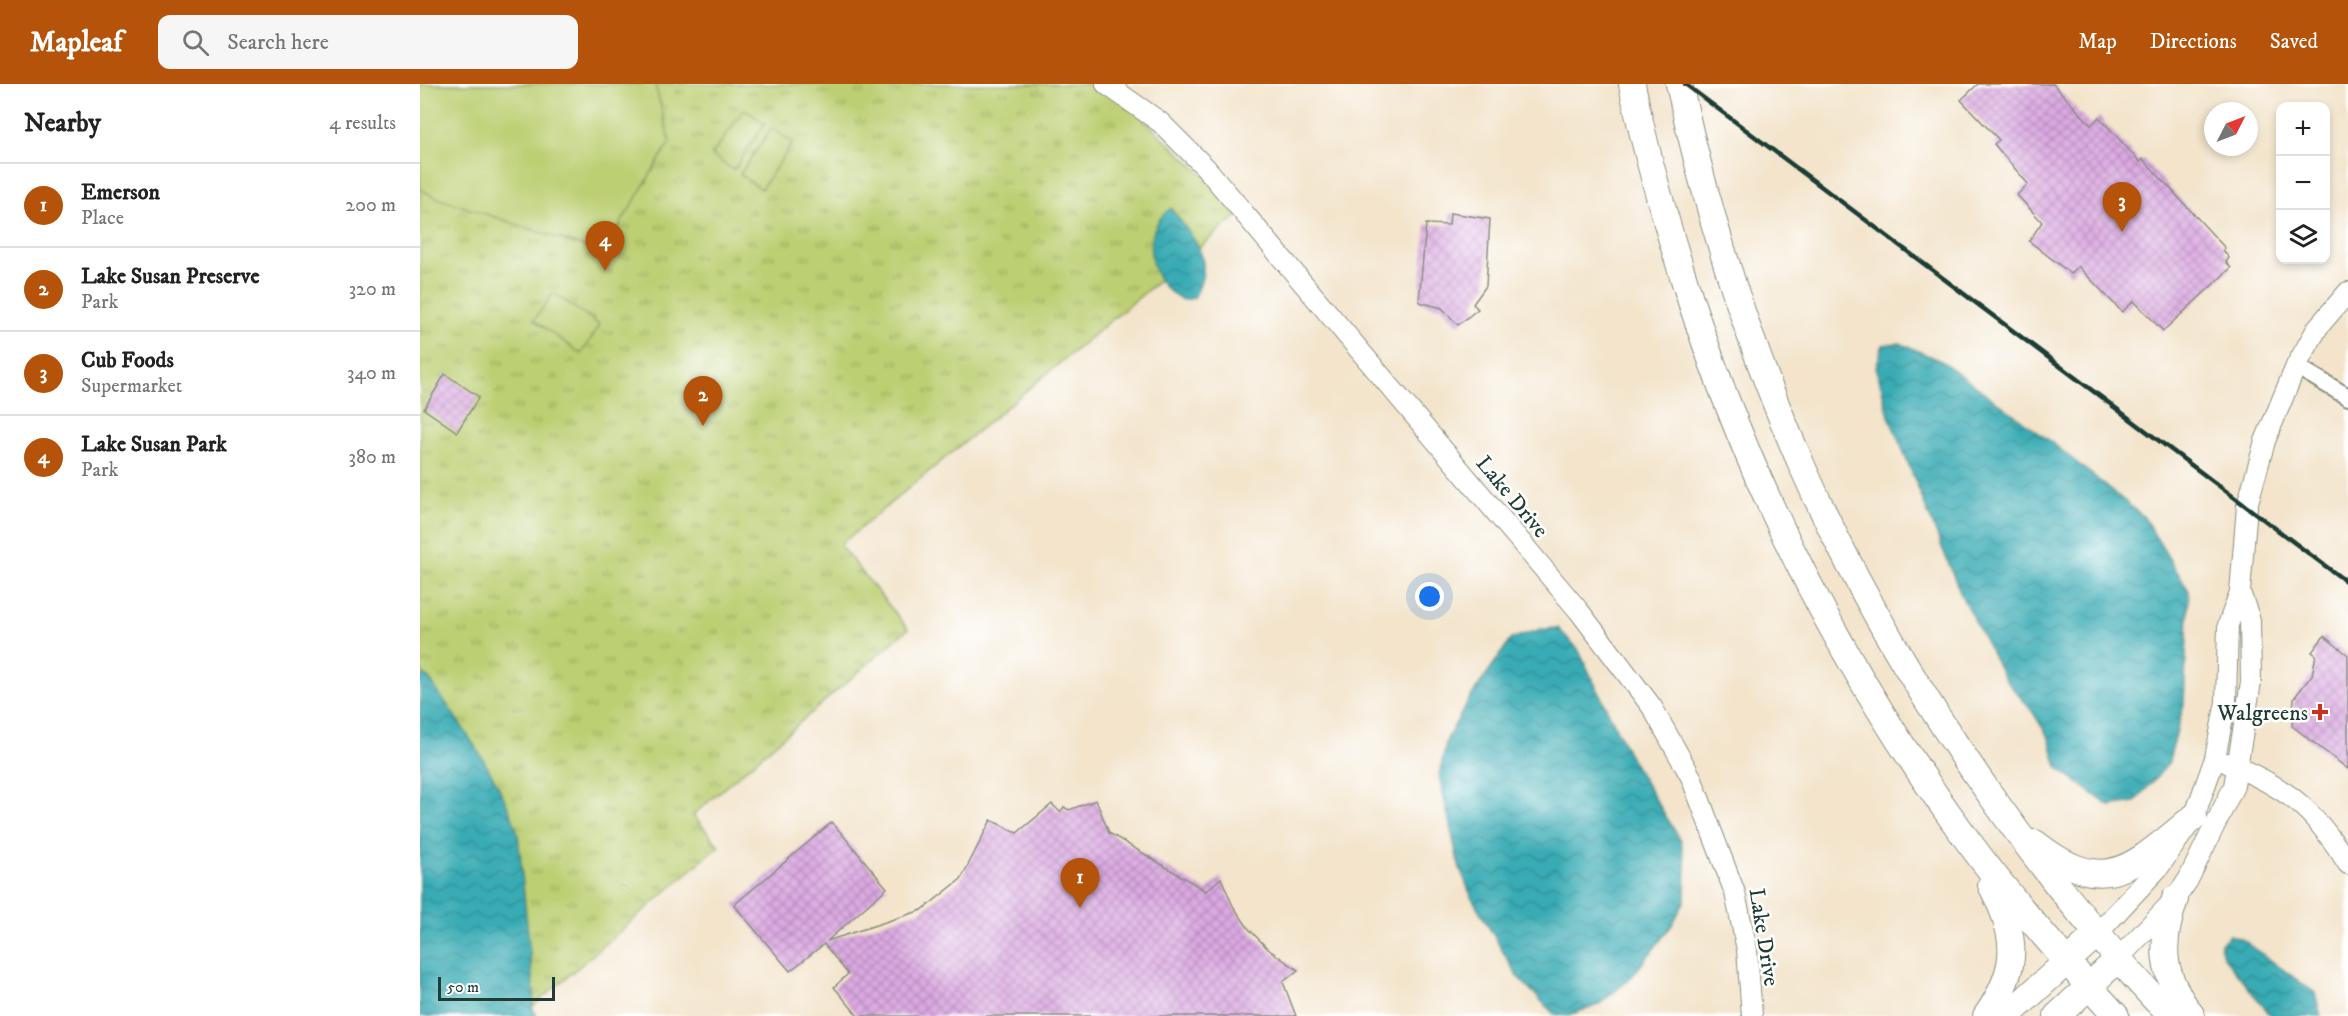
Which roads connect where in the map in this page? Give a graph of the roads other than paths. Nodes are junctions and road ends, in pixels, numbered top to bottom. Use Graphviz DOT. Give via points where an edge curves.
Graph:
graph roads {
  1 [pos="1106,84"];
  2 [pos="1632,84"];
  3 [pos="1679,84"];
  4 [pos="2348,292"];
  5 [pos="2296,366"];
  6 [pos="2348,397"];
  7 [pos="2240,592"];
  8 [pos="2215,758"];
  9 [pos="2238,768"];
  10 [pos="1999,807"];
  11 [pos="2194,817"];
  12 [pos="1967,840"];
  13 [pos="2348,864"];
  14 [pos="2175,899"];
  15 [pos="2096,935"];
  16 [pos="2117,960"];
  17 [pos="2067,961"];
  18 [pos="2089,987"];
  19 [pos="1752,1016"];
  20 [pos="1986,1016"];
  21 [pos="2007,1016"];
  22 [pos="2057,1016"];
  23 [pos="2116,1016"];
  24 [pos="2171,1016"];
  25 [pos="2192,1016"];
  1 -- 19 [label="street, Lake Drive" via="1160,122 1206,168 1579,611 1652,707 1691,777 1735,893 1747,950"];
  2 -- 12 [label="main road" via="1695,315 1761,484 1816,598 1854,665"];
  3 -- 10 [label="main road" via="1697,167 1774,405 1815,496 1888,636"];
  4 -- 5 [label="street" via="2318,327"];
  5 -- 6 [label="street"];
  5 -- 7 [label="street" via="2265,441 2247,506"];
  7 -- 8 [label="street" via="2228,625 2226,702"];
  7 -- 9 [label="street" via="2250,620 2251,682"];
  8 -- 9 [label="street"];
  8 -- 11 [label="street"];
  9 -- 13 [label="street" via="2265,779 2299,801 2330,835"];
  9 -- 14 [label="street" via="2234,786 2203,854"];
  10 -- 11 [label="main road" via="2044,850 2093,874 2123,869 2138,861"];
  10 -- 15 [label="main road"];
  11 -- 15 [label="street" via="2159,867"];
  12 -- 17 [label="main road"];
  12 -- 20 [label="main road" via="2007,920 2013,948 2010,972"];
  14 -- 16 [label="street"];
  14 -- 25 [label="main road" via="2167,923 2164,959 2173,989"];
  15 -- 16 [label="main road"];
  15 -- 17 [label="main road"];
  16 -- 18 [label="main road"];
  16 -- 24 [label="main road"];
  17 -- 18 [label="main road"];
  17 -- 21 [label="main road"];
  18 -- 22 [label="main road"];
  18 -- 23 [label="main road"];
}
